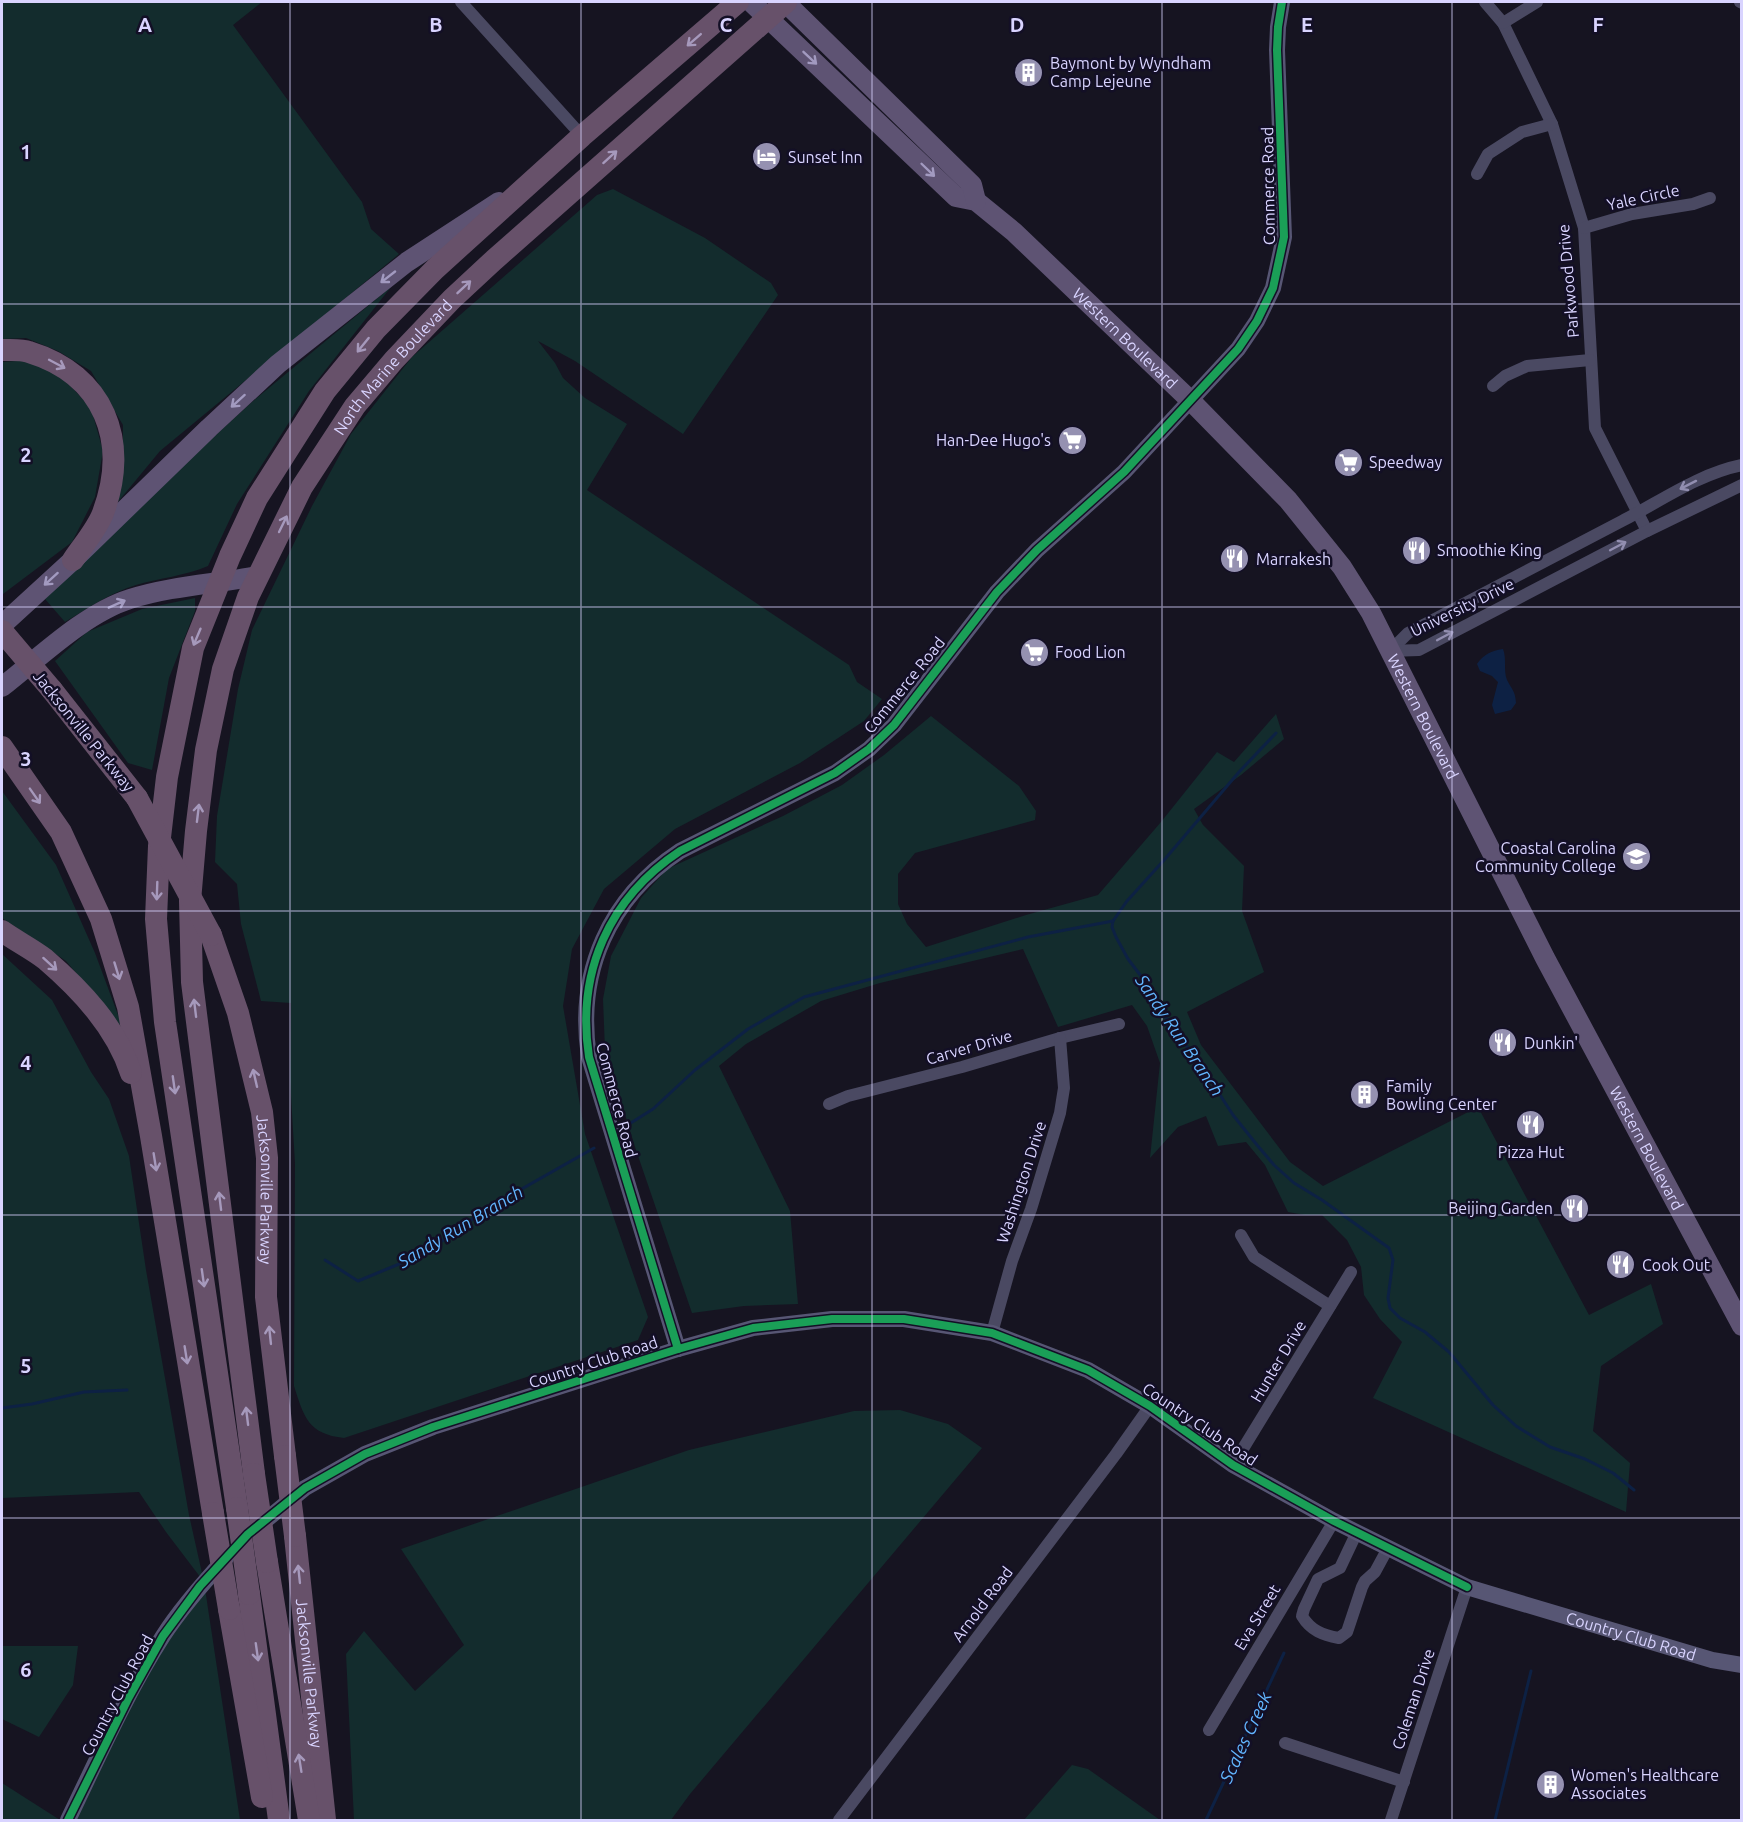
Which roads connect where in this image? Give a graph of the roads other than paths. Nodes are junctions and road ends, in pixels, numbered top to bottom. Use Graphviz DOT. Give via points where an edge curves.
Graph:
graph roads {
  1 [pos="461,2"];
  2 [pos="738,2"];
  3 [pos="751,2"];
  4 [pos="785,2"];
  5 [pos="1282,2"];
  6 [pos="1485,2"];
  7 [pos="1537,2"];
  8 [pos="767,18"];
  9 [pos="1503,23"];
  10 [pos="1552,124"];
  11 [pos="582,136"];
  12 [pos="541,174"];
  13 [pos="1477,174"];
  14 [pos="1710,198"];
  15 [pos="976,201"];
  16 [pos="1584,228"];
  17 [pos="2,350"];
  18 [pos="1590,360"];
  19 [pos="1493,386"];
  20 [pos="1191,401"];
  21 [pos="1742,465"];
  22 [pos="1742,485"];
  23 [pos="1637,513"];
  24 [pos="1647,531"];
  25 [pos="74,560"];
  26 [pos="257,576"];
  27 [pos="220,583"];
  28 [pos="2,625"];
  29 [pos="2,630"];
  30 [pos="1390,651"];
  31 [pos="2,687"];
  32 [pos="2,747"];
  33 [pos="2,932"];
  34 [pos="1119,1024"];
  35 [pos="1060,1038"];
  36 [pos="829,1104"];
  37 [pos="151,1136"];
  38 [pos="1241,1234"];
  39 [pos="1351,1272"];
  40 [pos="1330,1306"];
  41 [pos="1742,1326"];
  42 [pos="992,1333"];
  43 [pos="678,1349"];
  44 [pos="1150,1406"];
  45 [pos="1233,1466"];
  46 [pos="1334,1521"];
  47 [pos="1357,1532"];
  48 [pos="1388,1548"];
  49 [pos="1467,1587"];
  50 [pos="1742,1665"];
  51 [pos="1209,1730"];
  52 [pos="1285,1743"];
  53 [pos="1404,1782"];
  54 [pos="1396,1820"];
  55 [pos="68,1821"];
  56 [pos="266,1821"];
  57 [pos="279,1821"];
  58 [pos="309,1821"];
  59 [pos="325,1821"];
  60 [pos="839,1821"];
  1 -- 11 [label="street"];
  2 -- 11 [label="highway, one-way"];
  3 -- 8 [label="main road, Western Boulevard"];
  4 -- 8 [label="highway, North Marine Boulevard"];
  4 -- 15 [label="main road, Western Boulevard" via="972,185"];
  5 -- 20 [label="main road, Commerce Road" via="1277,50 1285,221 1280,262 1257,321 1238,349"];
  6 -- 9 [label="street, Parkwood Drive"];
  7 -- 9 [label="street"];
  8 -- 15 [label="main road, Western Boulevard, one-way" via="956,196"];
  26 -- 8 [label="highway, North Marine Boulevard, one-way" via="302,487 354,406 393,360 452,298"];
  9 -- 10 [label="street, Parkwood Drive"];
  10 -- 13 [label="street" via="1522,132 1488,154"];
  10 -- 16 [label="street, Parkwood Drive"];
  11 -- 12 [label="highway"];
  12 -- 25 [label="main road, one-way" via="407,262 278,364"];
  12 -- 27 [label="highway, one-way" via="435,269 376,329 325,391 257,498"];
  14 -- 16 [label="street, Yale Circle"];
  15 -- 20 [label="main road, Western Boulevard" via="1014,232"];
  16 -- 18 [label="street, Parkwood Drive"];
  17 -- 25 [label="highway, one-way" via="27,351 61,365 94,393 111,428 114,465 102,514"];
  18 -- 19 [label="street" via="1527,366"];
  18 -- 23 [label="street, Parkwood Drive" via="1595,428"];
  20 -- 30 [label="main road, Western Boulevard" via="1288,500 1342,567"];
  20 -- 43 [label="main road, Commerce Road" via="1124,472 996,592 894,725 869,749 835,772 673,855 642,881 614,917 590,976 586,1038 594,1076"];
  21 -- 23 [label="street, University Drive, one-way" via="1690,483"];
  22 -- 24 [label="street, University Drive"];
  23 -- 24 [label="street, Parkwood Drive"];
  23 -- 30 [label="street, University Drive" via="1408,633"];
  30 -- 24 [label="street, University Drive, one-way" via="1419,650"];
  25 -- 28 [label="main road, one-way"];
  26 -- 27 [label="main road"];
  58 -- 26 [label="highway, North Marine Boulevard, one-way, bridge" via="254,1474 192,982 190,901 206,750 223,669"];
  31 -- 27 [label="main road, one-way" via="104,610 165,590"];
  27 -- 57 [label="highway, one-way, bridge" via="193,648 179,712 159,846 156,919 167,1034"];
  59 -- 29 [label="highway, Jacksonville Parkway, one-way, bridge" via="266,1297 267,1158 262,1112 238,1013 211,935 137,798"];
  30 -- 41 [label="main road, Western Boulevard" via="1545,958"];
  32 -- 37 [label="highway, one-way" via="61,832 101,919 128,1007"];
  33 -- 37 [label="highway, one-way" via="44,958 93,1004 126,1058"];
  34 -- 35 [label="street, Carver Drive"];
  35 -- 36 [label="street, Carver Drive"];
  35 -- 42 [label="street, Washington Drive" via="1065,1088 1060,1113"];
  37 -- 56 [label="highway, one-way, bridge"];
  38 -- 40 [label="street" via="1254,1257"];
  39 -- 40 [label="street, Hunter Drive"];
  40 -- 45 [label="street, Hunter Drive"];
  42 -- 43 [label="main road, Country Club Road" via="904,1319 832,1319 753,1328"];
  42 -- 44 [label="main road, Country Club Road" via="1088,1370"];
  43 -- 55 [label="main road, Country Club Road" via="433,1427 364,1454 305,1488 248,1534 200,1586 163,1636"];
  44 -- 45 [label="main road, Country Club Road"];
  44 -- 60 [label="street, Arnold Road"];
  45 -- 46 [label="main road, Country Club Road"];
  46 -- 47 [label="main road, Country Club Road"];
  46 -- 51 [label="street, Eva Street"];
  47 -- 48 [label="main road, Country Club Road"];
  47 -- 48 [label="street" via="1340,1568 1318,1580 1304,1609 1302,1616 1317,1632 1340,1638 1347,1632 1365,1581 1375,1572"];
  48 -- 49 [label="main road, Country Club Road"];
  49 -- 50 [label="main road, Country Club Road" via="1712,1660"];
  49 -- 53 [label="street, Coleman Drive"];
  52 -- 53 [label="street"];
  53 -- 54 [label="street, Coleman Drive"];
}
